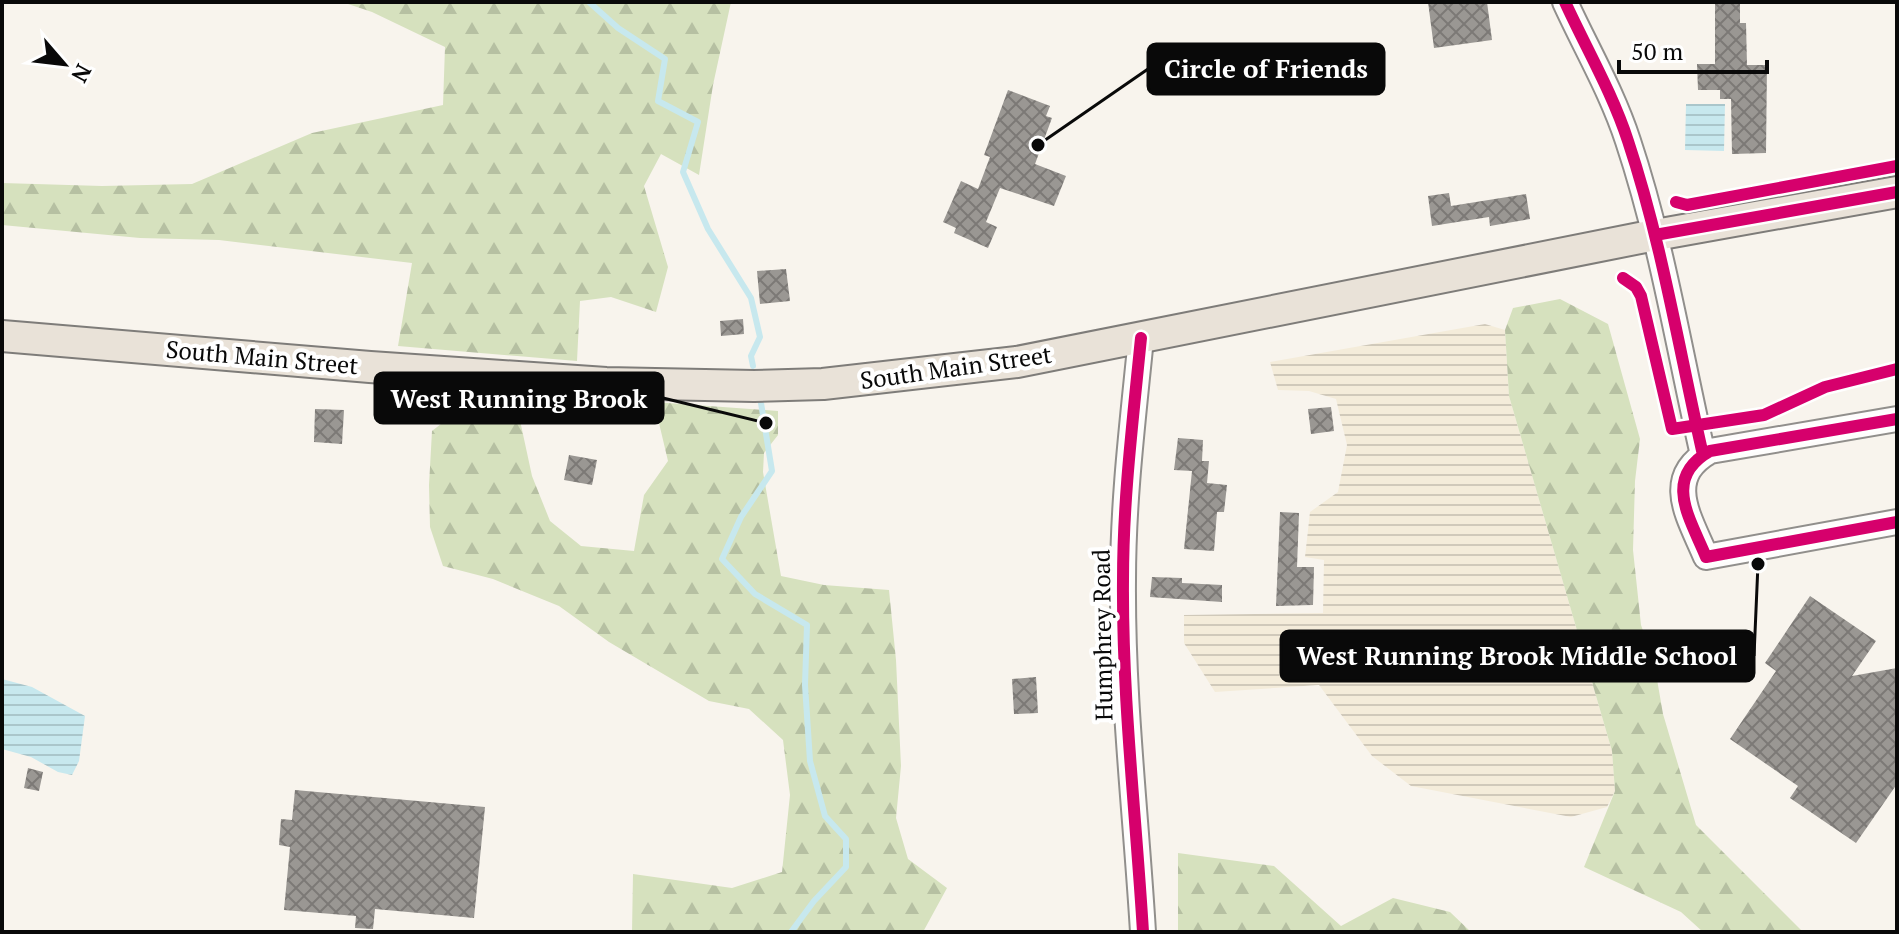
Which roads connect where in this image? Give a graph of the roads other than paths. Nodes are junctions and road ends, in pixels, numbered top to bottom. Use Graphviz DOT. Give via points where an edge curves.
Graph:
graph roads {
  1 [pos="1565,2"];
  2 [pos="1897,192"];
  3 [pos="1655,235"];
  4 [pos="2,336"];
  5 [pos="1141,338"];
  6 [pos="1897,419"];
  7 [pos="1703,455"];
  8 [pos="1897,522"];
  9 [pos="1143,932"];
  1 -- 3 [label="street" via="1613,101"];
  2 -- 3 [label="main road, South Main Street"];
  3 -- 5 [label="main road, South Main Street"];
  3 -- 7 [label="street"];
  4 -- 5 [label="main road, South Main Street" via="606,383 754,386 933,373"];
  5 -- 9 [label="street, Humphrey Road" via="1123,579 1128,750"];
  6 -- 7 [label="street"];
  7 -- 8 [label="street" via="1685,475 1682,494 1706,557"];
}
